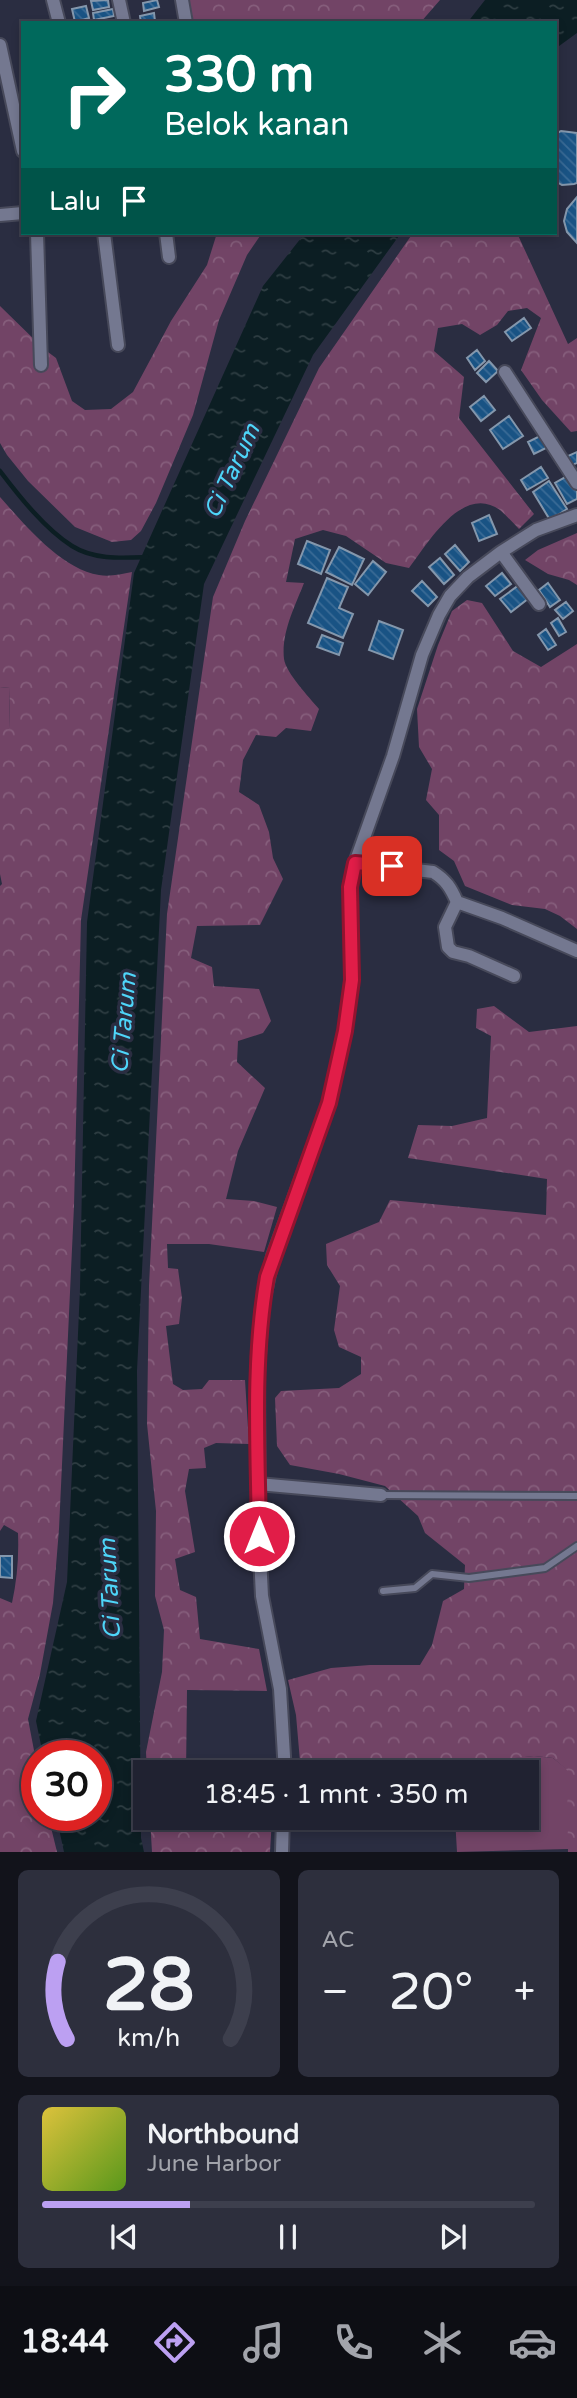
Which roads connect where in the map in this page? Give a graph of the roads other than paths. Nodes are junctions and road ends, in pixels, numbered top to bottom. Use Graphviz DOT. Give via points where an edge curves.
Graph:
graph roads {
  1 [pos="53,0"];
  2 [pos="119,0"];
  3 [pos="182,0"];
  4 [pos="58,21"];
  5 [pos="124,21"];
  6 [pos="186,21"];
  7 [pos="0,45"];
  8 [pos="21,141"];
  9 [pos="21,213"];
  10 [pos="0,215"];
  11 [pos="37,235"];
  12 [pos="104,235"];
  13 [pos="166,235"];
  14 [pos="169,257"];
  15 [pos="118,345"];
  16 [pos="41,365"];
  17 [pos="505,372"];
  18 [pos="577,484"];
  19 [pos="577,515"];
  20 [pos="501,552"];
  21 [pos="539,604"];
  22 [pos="355,863"];
  23 [pos="457,902"];
  24 [pos="577,951"];
  25 [pos="513,976"];
  26 [pos="258,1484"];
  27 [pos="382,1495"];
  28 [pos="577,1496"];
  29 [pos="577,1546"];
  30 [pos="383,1591"];
  31 [pos="284,1760"];
  32 [pos="283,1830"];
  33 [pos="282,1852"];
  1 -- 4 [label="street"];
  2 -- 5 [label="street"];
  3 -- 6 [label="street"];
  7 -- 8 [label="street"];
  9 -- 10 [label="street"];
  11 -- 16 [label="street"];
  12 -- 15 [label="street"];
  13 -- 14 [label="street"];
  17 -- 18 [label="street"];
  19 -- 20 [label="street" via="536,530"];
  20 -- 21 [label="street"];
  20 -- 22 [label="street" via="468,577 439,615"];
  22 -- 23 [label="street" via="433,873 449,885"];
  22 -- 26 [label="street" via="350,887 352,980 345,1031 329,1103 273,1256 262,1307"];
  23 -- 24 [label="street"];
  23 -- 25 [label="street" via="446,927 448,947"];
  26 -- 27 [label="street"];
  26 -- 31 [label="street" via="262,1596 280,1689"];
  27 -- 28 [label="lane"];
  29 -- 30 [label="lane" via="545,1568 468,1578 432,1574 415,1588"];
  32 -- 33 [label="street"];
}
